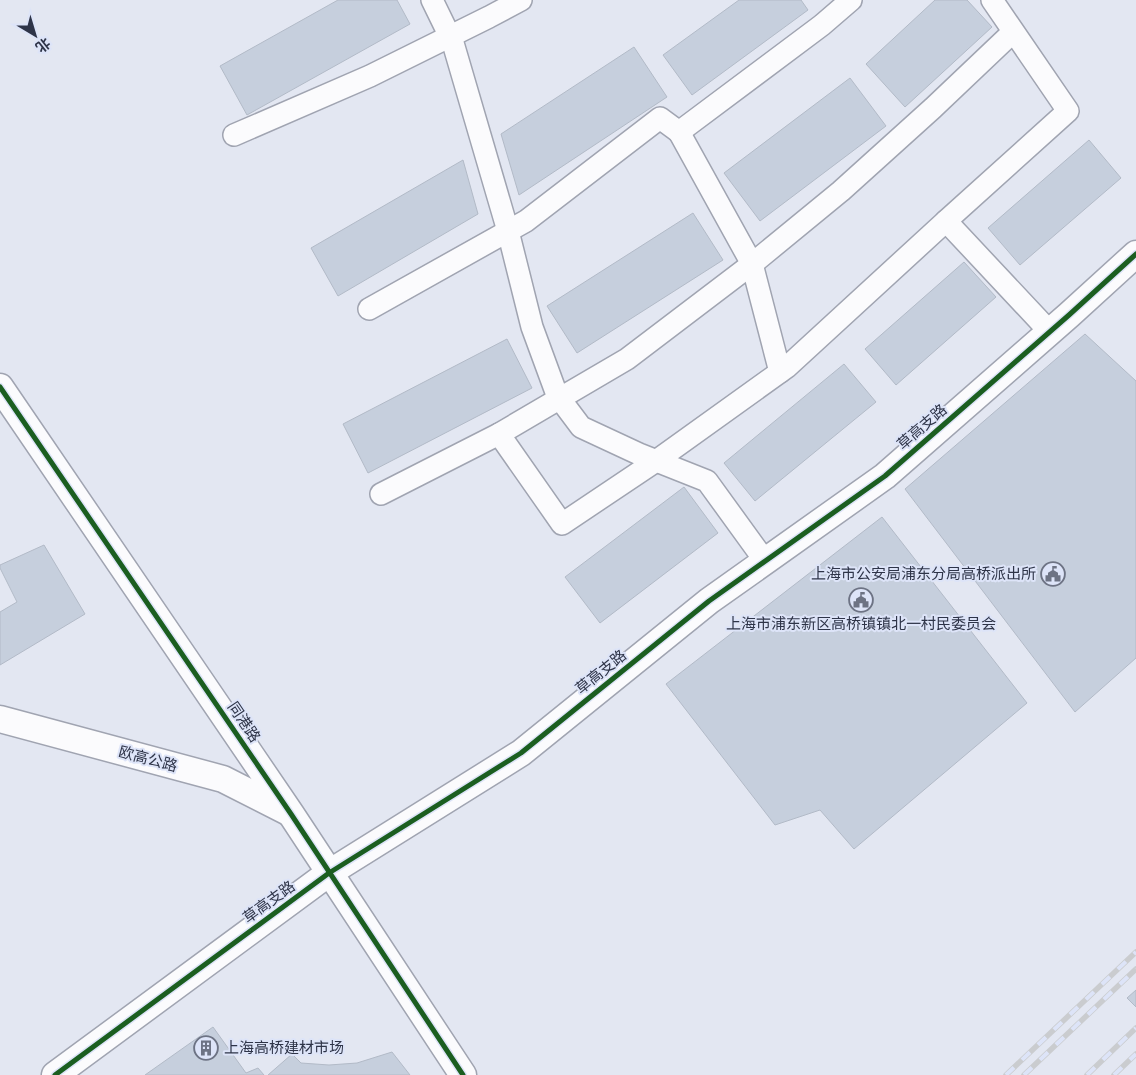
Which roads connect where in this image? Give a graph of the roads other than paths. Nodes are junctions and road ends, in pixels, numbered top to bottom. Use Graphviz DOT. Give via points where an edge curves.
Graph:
graph roads {
  1 [pos="432,0"];
  2 [pos="521,0"];
  3 [pos="851,0"];
  4 [pos="1001,4"];
  5 [pos="1013,32"];
  6 [pos="450,37"];
  7 [pos="679,132"];
  8 [pos="234,135"];
  9 [pos="946,221"];
  10 [pos="508,232"];
  11 [pos="1136,254"];
  12 [pos="752,264"];
  13 [pos="369,309"];
  14 [pos="1050,332"];
  15 [pos="780,372"];
  16 [pos="0,387"];
  17 [pos="560,399"];
  18 [pos="500,434"];
  19 [pos="656,461"];
  20 [pos="381,494"];
  21 [pos="765,562"];
  22 [pos="0,719"];
  23 [pos="291,814"];
  24 [pos="330,873"];
  25 [pos="55,1075"];
  26 [pos="463,1075"];
  1 -- 6 [label="street"];
  2 -- 6 [label="street"];
  3 -- 7 [label="street"];
  4 -- 5 [label="street"];
  5 -- 9 [label="street" via="1068,111"];
  5 -- 12 [label="street" via="841,191"];
  6 -- 8 [label="street"];
  6 -- 10 [label="street"];
  7 -- 10 [label="street" via="660,118"];
  7 -- 12 [label="street"];
  9 -- 14 [label="street"];
  9 -- 15 [label="street"];
  10 -- 13 [label="street"];
  10 -- 17 [label="street" via="532,327"];
  11 -- 14 [label="street, 草高支路"];
  12 -- 15 [label="street"];
  12 -- 17 [label="street" via="626,359"];
  14 -- 21 [label="street, 草高支路" via="885,476"];
  15 -- 19 [label="street"];
  16 -- 23 [label="street, 同港路"];
  17 -- 18 [label="street"];
  17 -- 19 [label="street" via="581,427"];
  18 -- 19 [label="street" via="562,524"];
  18 -- 20 [label="street"];
  19 -- 21 [label="street" via="706,481"];
  21 -- 24 [label="street, 草高支路" via="709,601 521,753"];
  22 -- 23 [label="street, 欧高公路" via="223,779"];
  23 -- 24 [label="street, 同港路"];
  24 -- 25 [label="street, 草高支路"];
  24 -- 26 [label="street, 同港路"];
}
